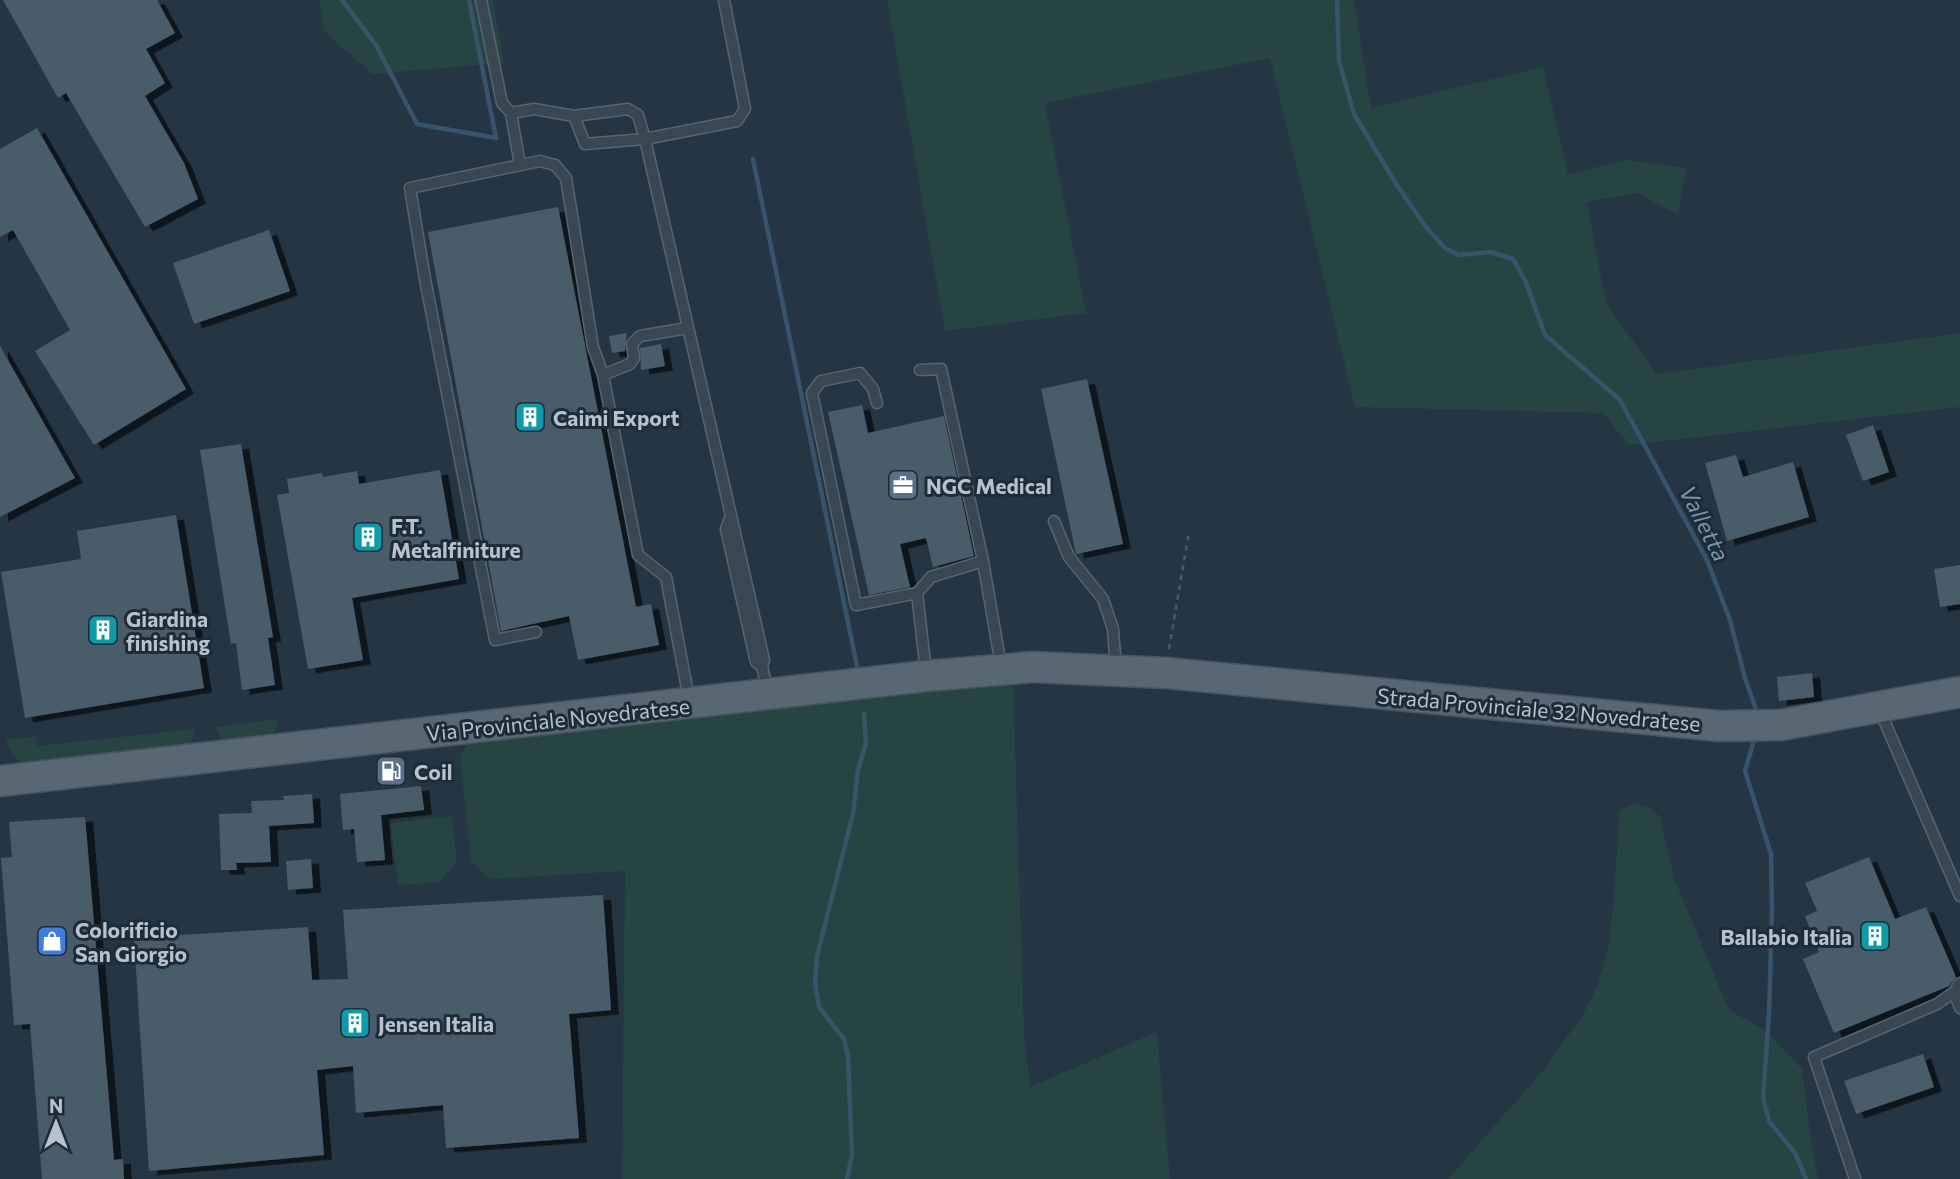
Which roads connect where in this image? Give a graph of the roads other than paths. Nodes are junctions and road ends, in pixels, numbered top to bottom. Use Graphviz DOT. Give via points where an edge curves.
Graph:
graph roads {
  1 [pos="481,0"];
  2 [pos="724,0"];
  3 [pos="511,114"];
  4 [pos="574,116"];
  5 [pos="645,139"];
  6 [pos="520,165"];
  7 [pos="688,328"];
  8 [pos="920,370"];
  9 [pos="603,376"];
  10 [pos="877,403"];
  11 [pos="1054,521"];
  12 [pos="983,561"];
  13 [pos="917,593"];
  14 [pos="536,632"];
  15 [pos="1002,669"];
  16 [pos="1116,670"];
  17 [pos="926,676"];
  18 [pos="765,680"];
  19 [pos="1960,692"];
  20 [pos="689,704"];
  21 [pos="1878,707"];
  22 [pos="0,781"];
  23 [pos="1960,896"];
  24 [pos="1957,988"];
  25 [pos="1960,1008"];
  26 [pos="1855,1179"];
  1 -- 3 [label="lane" via="502,103"];
  2 -- 5 [label="lane" via="743,115 737,121"];
  3 -- 4 [label="lane" via="534,109"];
  3 -- 6 [label="lane"];
  4 -- 5 [label="lane" via="585,144"];
  4 -- 5 [label="lane" via="628,109 638,115"];
  5 -- 7 [label="lane"];
  6 -- 9 [label="lane" via="555,165 566,178 593,347"];
  6 -- 14 [label="lane" via="410,188 495,640"];
  7 -- 9 [label="lane" via="640,336 632,344 630,364"];
  7 -- 18 [label="lane"];
  8 -- 12 [label="lane" via="941,369"];
  9 -- 20 [label="lane" via="638,555 666,577"];
  10 -- 13 [label="lane" via="860,373 821,381 813,393 856,605"];
  11 -- 16 [label="lane" via="1069,556 1103,599 1113,629"];
  12 -- 13 [label="lane" via="931,576"];
  12 -- 15 [label="lane"];
  13 -- 17 [label="lane"];
  15 -- 16 [label="main road, Via Provinciale Novedratese"];
  15 -- 17 [label="main road, Via Provinciale Novedratese"];
  16 -- 21 [label="main road, Strada Provinciale 32 Novedratese" via="1720,726 1782,725"];
  17 -- 18 [label="main road, Via Provinciale Novedratese"];
  18 -- 20 [label="main road, Via Provinciale Novedratese"];
  19 -- 21 [label="main road, Strada Provinciale 32 Novedratese"];
  20 -- 22 [label="main road, Via Provinciale Novedratese"];
  21 -- 23 [label="lane"];
  24 -- 25 [label="lane"];
  24 -- 26 [label="lane" via="1937,1003 1814,1057"];
}
